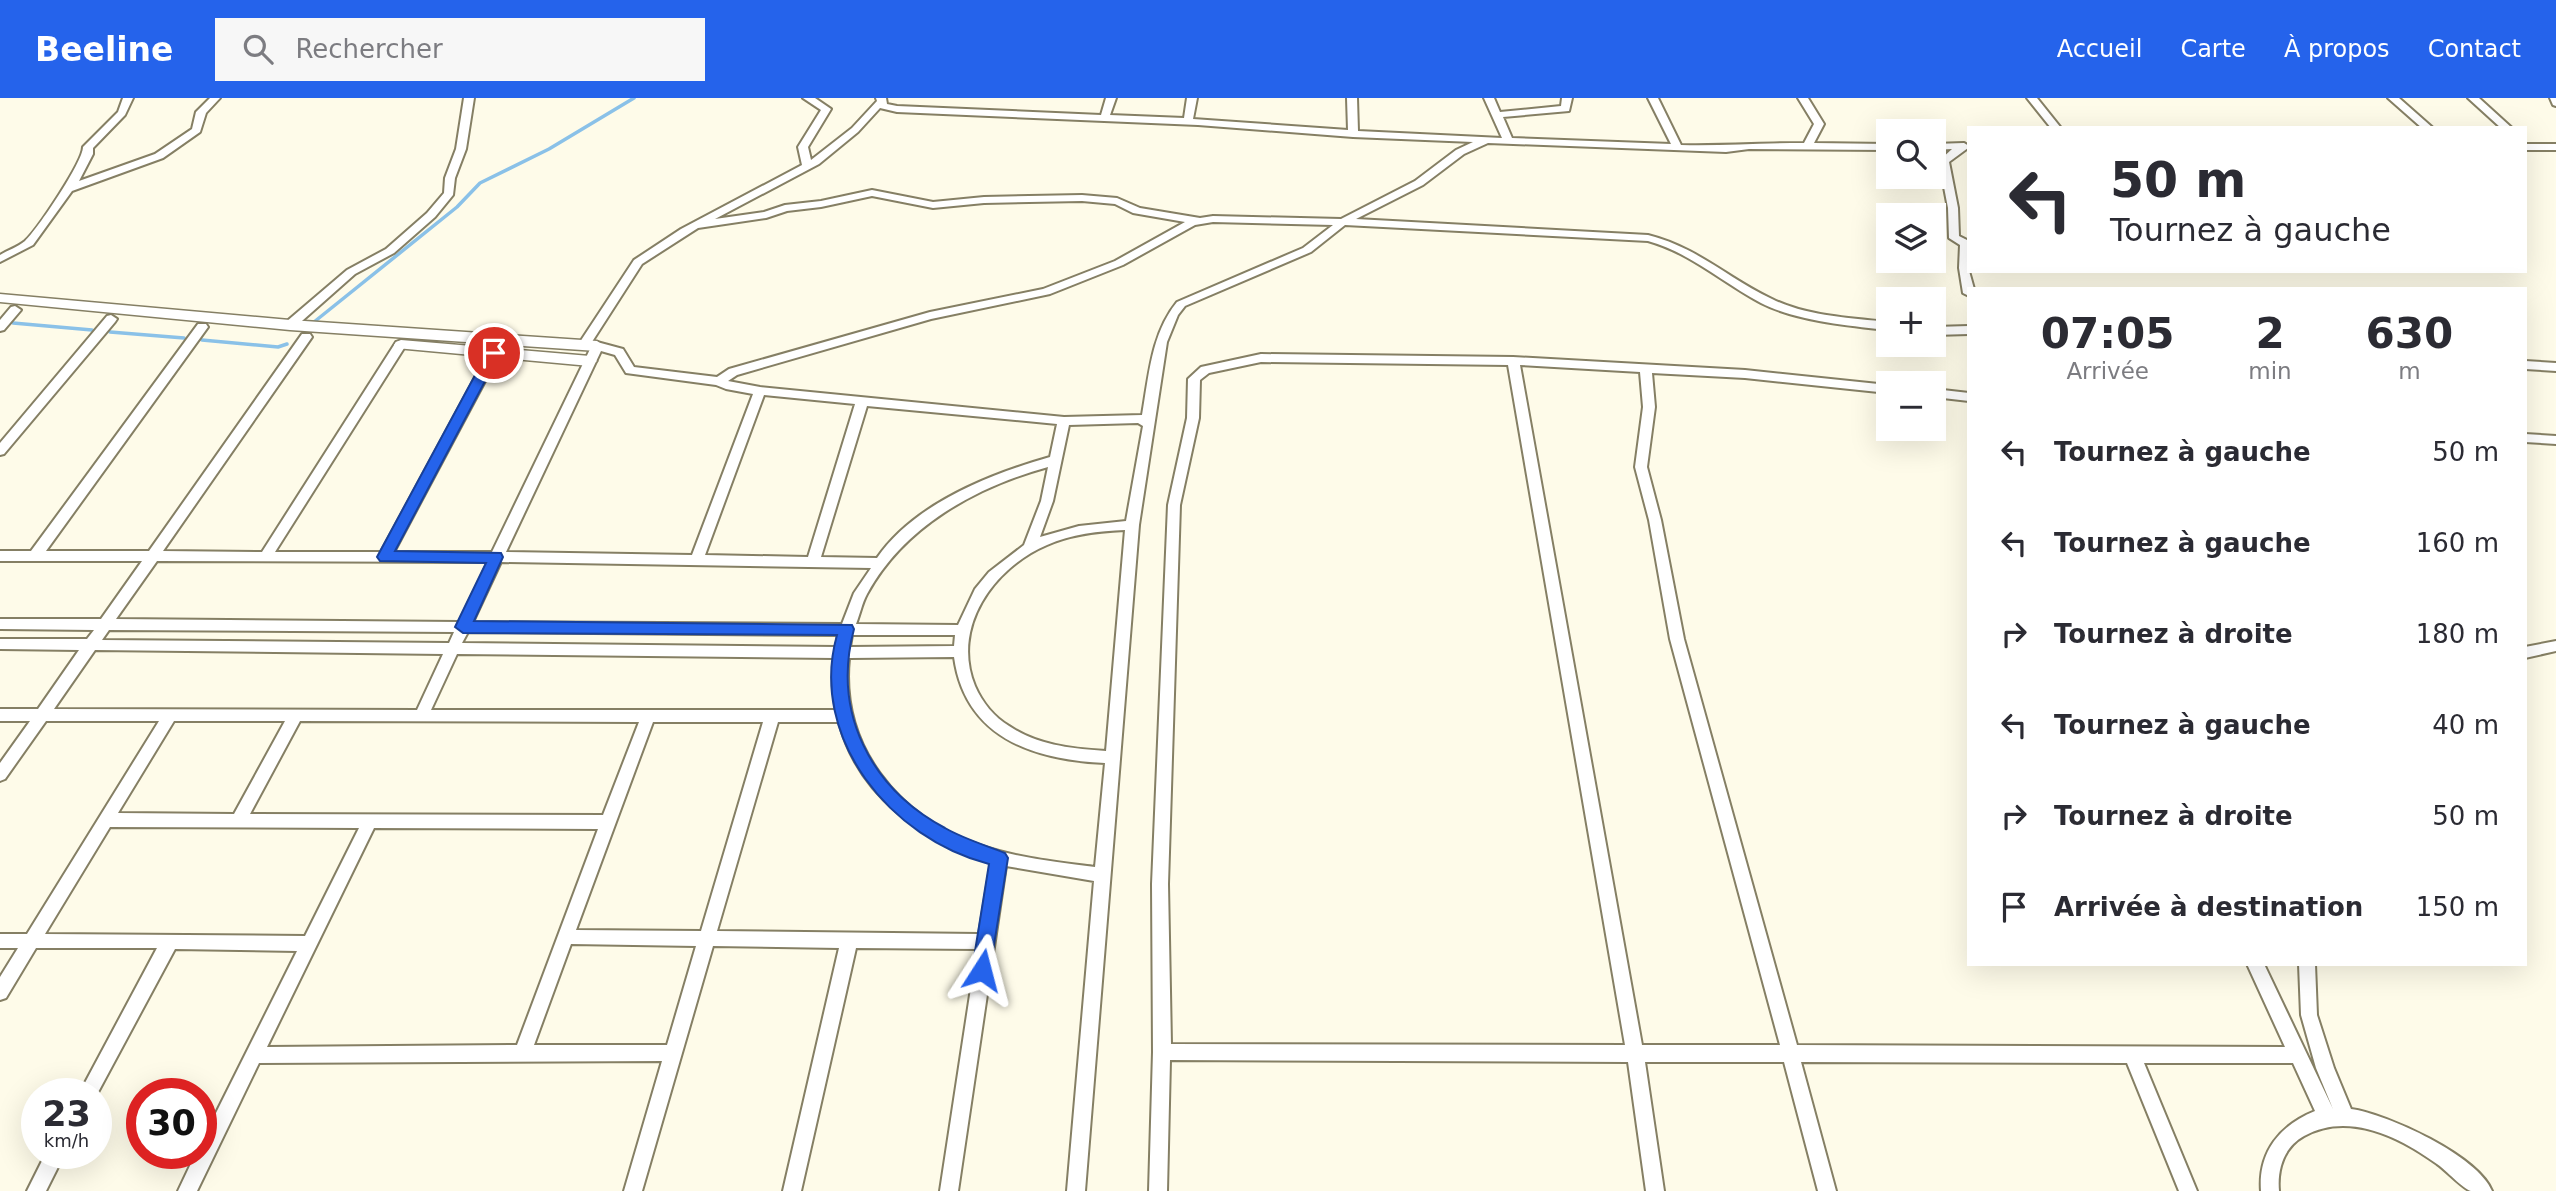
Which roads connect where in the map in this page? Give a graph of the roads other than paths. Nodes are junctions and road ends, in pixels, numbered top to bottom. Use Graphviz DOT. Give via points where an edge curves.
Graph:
graph roads {
  1 [pos="128,98"];
  2 [pos="215,98"];
  3 [pos="469,98"];
  4 [pos="808,98"];
  5 [pos="1111,98"];
  6 [pos="1192,98"];
  7 [pos="1352,98"];
  8 [pos="1489,98"];
  9 [pos="1567,98"];
  10 [pos="1653,98"];
  11 [pos="1803,98"];
  12 [pos="2032,98"];
  13 [pos="2393,98"];
  14 [pos="2473,98"];
  15 [pos="2555,98"];
  16 [pos="881,100"];
  17 [pos="2556,103"];
  18 [pos="1497,115"];
  19 [pos="1105,117"];
  20 [pos="1188,121"];
  21 [pos="2054,126"];
  22 [pos="2426,126"];
  23 [pos="2505,126"];
  24 [pos="1353,134"];
  25 [pos="1489,139"];
  26 [pos="1508,140"];
  27 [pos="1807,146"];
  28 [pos="1966,146"];
  29 [pos="2527,146"];
  30 [pos="1677,147"];
  31 [pos="1876,147"];
  32 [pos="1946,147"];
  33 [pos="2556,147"];
  34 [pos="807,167"];
  35 [pos="70,188"];
  36 [pos="1201,220"];
  37 [pos="1343,222"];
  38 [pos="698,225"];
  39 [pos="0,259"];
  40 [pos="1968,287"];
  41 [pos="0,298"];
  42 [pos="8,309"];
  43 [pos="111,319"];
  44 [pos="1876,324"];
  45 [pos="289,326"];
  46 [pos="0,327"];
  47 [pos="202,327"];
  48 [pos="1967,330"];
  49 [pos="1946,331"];
  50 [pos="306,337"];
  51 [pos="400,345"];
  52 [pos="590,346"];
  53 [pos="494,353"];
  54 [pos="1513,360"];
  55 [pos="590,361"];
  56 [pos="2527,365"];
  57 [pos="2556,367"];
  58 [pos="1646,368"];
  59 [pos="719,381"];
  60 [pos="1876,388"];
  61 [pos="760,391"];
  62 [pos="1946,394"];
  63 [pos="1967,397"];
  64 [pos="862,402"];
  65 [pos="1064,421"];
  66 [pos="1147,422"];
  67 [pos="2527,438"];
  68 [pos="2556,440"];
  69 [pos="0,451"];
  70 [pos="1056,460"];
  71 [pos="1132,525"];
  72 [pos="1030,547"];
  73 [pos="0,556"];
  74 [pos="35,556"];
  75 [pos="152,556"];
  76 [pos="265,556"];
  77 [pos="385,557"];
  78 [pos="496,557"];
  79 [pos="697,561"];
  80 [pos="813,562"];
  81 [pos="881,563"];
  82 [pos="0,624"];
  83 [pos="105,625"];
  84 [pos="463,627"];
  85 [pos="846,629"];
  86 [pos="962,630"];
  87 [pos="0,645"];
  88 [pos="90,646"];
  89 [pos="2556,646"];
  90 [pos="452,649"];
  91 [pos="958,651"];
  92 [pos="840,653"];
  93 [pos="2527,653"];
  94 [pos="0,715"];
  95 [pos="41,715"];
  96 [pos="170,715"];
  97 [pos="296,716"];
  98 [pos="421,716"];
  99 [pos="648,716"];
  100 [pos="772,716"];
  101 [pos="844,716"];
  102 [pos="1111,757"];
  103 [pos="0,775"];
  104 [pos="106,820"];
  105 [pos="239,820"];
  106 [pos="370,821"];
  107 [pos="608,822"];
  108 [pos="999,858"];
  109 [pos="1102,875"];
  110 [pos="565,937"];
  111 [pos="706,940"];
  112 [pos="0,941"];
  113 [pos="32,941"];
  114 [pos="170,941"];
  115 [pos="849,941"];
  116 [pos="986,942"];
  117 [pos="309,944"];
  118 [pos="2256,966"];
  119 [pos="2307,966"];
  120 [pos="0,992"];
  121 [pos="1162,1052"];
  122 [pos="1790,1052"];
  123 [pos="673,1053"];
  124 [pos="1634,1053"];
  125 [pos="522,1054"];
  126 [pos="2132,1054"];
  127 [pos="254,1055"];
  128 [pos="2297,1055"];
  129 [pos="97,1078"];
  130 [pos="2337,1118"];
  131 [pos="48,1169"];
  132 [pos="36,1191"];
  133 [pos="187,1191"];
  134 [pos="633,1191"];
  135 [pos="792,1191"];
  136 [pos="949,1191"];
  137 [pos="1076,1191"];
  138 [pos="1157,1191"];
  139 [pos="1655,1191"];
  140 [pos="1827,1191"];
  141 [pos="2189,1191"];
  142 [pos="2270,1191"];
  143 [pos="2483,1191"];
  1 -- 35 [label="street" via="122,113 88,147 84,165"];
  2 -- 35 [label="street" via="201,112 197,130 159,156"];
  3 -- 45 [label="street" via="449,193 390,251 351,272"];
  4 -- 34 [label="street" via="826,109 803,147"];
  5 -- 19 [label="street"];
  6 -- 20 [label="street"];
  7 -- 24 [label="street"];
  8 -- 18 [label="street"];
  9 -- 18 [label="street" via="1566,109"];
  10 -- 30 [label="street"];
  11 -- 27 [label="street" via="1819,124"];
  12 -- 21 [label="street"];
  13 -- 22 [label="street"];
  14 -- 23 [label="street"];
  15 -- 17 [label="street"];
  16 -- 19 [label="street" via="887,107 956,113"];
  16 -- 34 [label="street" via="855,130"];
  18 -- 26 [label="street"];
  19 -- 20 [label="street"];
  20 -- 24 [label="street"];
  24 -- 25 [label="street"];
  25 -- 26 [label="street"];
  25 -- 37 [label="street" via="1460,152 1419,183"];
  26 -- 30 [label="street"];
  27 -- 30 [label="street"];
  27 -- 31 [label="street"];
  28 -- 32 [label="street"];
  28 -- 40 [label="street" via="1944,161 1954,238 1966,244"];
  29 -- 33 [label="street"];
  34 -- 38 [label="street"];
  35 -- 39 [label="street" via="29,243"];
  36 -- 37 [label="street"];
  36 -- 38 [label="street" via="1159,216 1105,200 984,200 933,205 872,193"];
  36 -- 59 [label="street" via="1119,263 1046,292 930,316 733,372"];
  37 -- 44 [label="street" via="1648,238 1674,244 1780,308"];
  37 -- 66 [label="street" via="1307,250 1181,304 1172,313 1158,355"];
  38 -- 52 [label="street" via="638,262"];
  41 -- 45 [label="street"];
  42 -- 43 [label="street"];
  42 -- 46 [label="street"];
  43 -- 47 [label="street"];
  43 -- 69 [label="street"];
  45 -- 52 [label="street"];
  47 -- 50 [label="street"];
  47 -- 74 [label="street"];
  48 -- 49 [label="street"];
  50 -- 51 [label="street"];
  50 -- 75 [label="street"];
  51 -- 53 [label="street"];
  51 -- 76 [label="street"];
  52 -- 55 [label="street"];
  52 -- 59 [label="street" via="619,352 630,370"];
  53 -- 55 [label="street"];
  53 -- 77 [label="street"];
  54 -- 58 [label="street"];
  54 -- 121 [label="street" via="1261,358 1205,370 1194,379 1193,418 1174,505 1160,884"];
  54 -- 124 [label="street"];
  55 -- 78 [label="street"];
  56 -- 57 [label="street"];
  58 -- 60 [label="street"];
  58 -- 122 [label="street" via="1649,407 1641,467 1656,520 1675,627"];
  59 -- 61 [label="street"];
  61 -- 64 [label="street"];
  61 -- 79 [label="street"];
  62 -- 63 [label="street"];
  64 -- 65 [label="street"];
  64 -- 80 [label="street"];
  65 -- 66 [label="street"];
  65 -- 70 [label="street"];
  66 -- 71 [label="street"];
  67 -- 68 [label="street"];
  70 -- 72 [label="street"];
  70 -- 81 [label="street" via="1007,474 963,494 924,519"];
  71 -- 72 [label="street" via="1100,526"];
  71 -- 102 [label="street"];
  72 -- 86 [label="street" via="988,581 972,603"];
  73 -- 74 [label="street"];
  74 -- 75 [label="street"];
  75 -- 76 [label="street"];
  75 -- 83 [label="street"];
  76 -- 77 [label="street"];
  77 -- 78 [label="street"];
  78 -- 79 [label="street"];
  78 -- 84 [label="street"];
  79 -- 80 [label="street"];
  80 -- 81 [label="street"];
  81 -- 85 [label="street" via="864,586"];
  82 -- 83 [label="street"];
  83 -- 84 [label="street"];
  83 -- 88 [label="street"];
  84 -- 85 [label="street"];
  84 -- 90 [label="street"];
  85 -- 86 [label="street"];
  85 -- 92 [label="street"];
  86 -- 91 [label="street"];
  87 -- 88 [label="street"];
  88 -- 90 [label="street"];
  88 -- 95 [label="street"];
  89 -- 93 [label="street"];
  90 -- 92 [label="street"];
  90 -- 98 [label="street"];
  91 -- 92 [label="street"];
  91 -- 102 [label="street" via="963,680 978,707 1002,730 1034,746 1071,756"];
  92 -- 101 [label="street" via="839,694"];
  94 -- 95 [label="street"];
  95 -- 96 [label="street"];
  95 -- 103 [label="street"];
  96 -- 97 [label="street"];
  96 -- 104 [label="street"];
  97 -- 98 [label="street"];
  97 -- 105 [label="street"];
  98 -- 99 [label="street"];
  99 -- 100 [label="street"];
  99 -- 107 [label="street"];
  100 -- 101 [label="street"];
  100 -- 111 [label="street"];
  101 -- 108 [label="street" via="868,771 898,805 937,833"];
  102 -- 109 [label="street"];
  104 -- 105 [label="street"];
  104 -- 113 [label="street"];
  105 -- 106 [label="street"];
  106 -- 107 [label="street"];
  106 -- 117 [label="street"];
  107 -- 110 [label="street"];
  108 -- 109 [label="street" via="1038,868"];
  108 -- 116 [label="street"];
  109 -- 137 [label="street"];
  110 -- 111 [label="street"];
  110 -- 125 [label="street"];
  111 -- 115 [label="street"];
  111 -- 123 [label="street"];
  112 -- 113 [label="street"];
  113 -- 114 [label="street"];
  113 -- 120 [label="street"];
  114 -- 117 [label="street"];
  114 -- 129 [label="street"];
  115 -- 116 [label="street"];
  115 -- 135 [label="street"];
  116 -- 136 [label="street"];
  117 -- 127 [label="street"];
  118 -- 128 [label="street"];
  119 -- 130 [label="street" via="2309,1015"];
  121 -- 124 [label="street"];
  121 -- 138 [label="street"];
  122 -- 124 [label="street"];
  122 -- 126 [label="street"];
  122 -- 140 [label="street"];
  123 -- 125 [label="street"];
  123 -- 134 [label="street"];
  124 -- 139 [label="street"];
  125 -- 127 [label="street"];
  126 -- 128 [label="street"];
  126 -- 141 [label="street"];
  127 -- 133 [label="street"];
  128 -- 130 [label="street"];
  130 -- 142 [label="street" via="2312,1122 2286,1138 2271,1165"];
  130 -- 143 [label="street" via="2386,1126 2417,1139 2447,1158"];
  131 -- 132 [label="street"];
}
